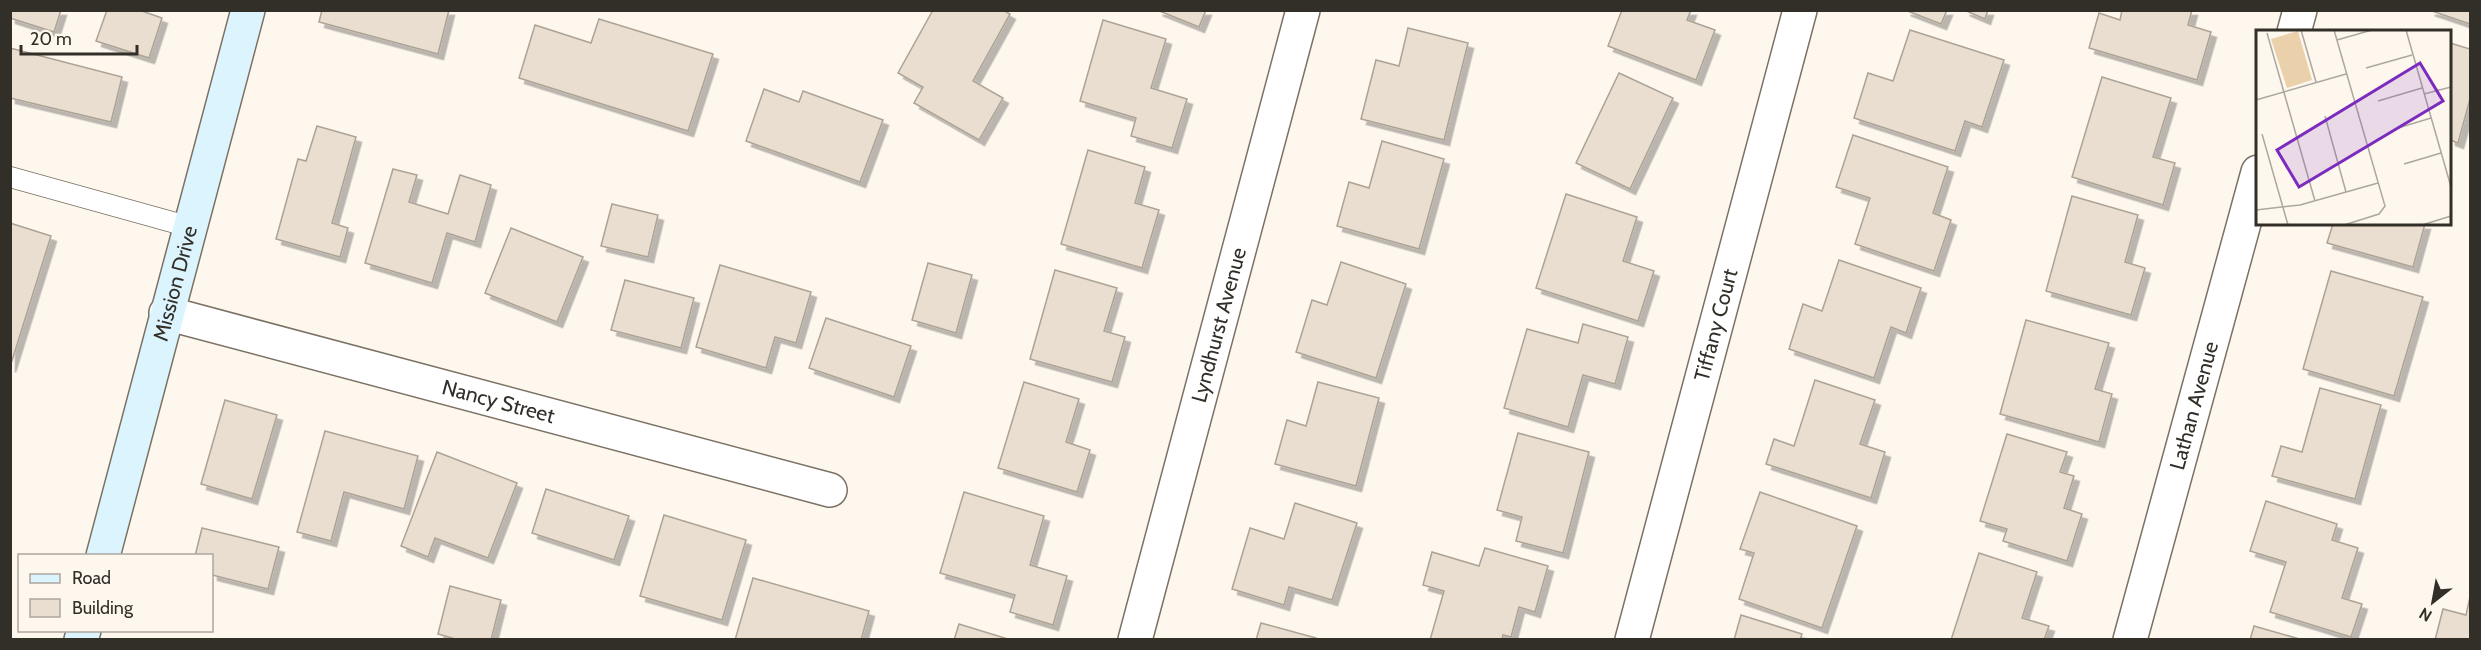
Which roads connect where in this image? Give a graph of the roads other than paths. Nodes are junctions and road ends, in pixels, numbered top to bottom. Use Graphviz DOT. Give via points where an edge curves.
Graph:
graph roads {
  1 [pos="248,10"];
  2 [pos="1303,10"];
  3 [pos="1800,10"];
  4 [pos="2300,10"];
  5 [pos="2295,30"];
  6 [pos="10,177"];
  7 [pos="2256,179"];
  8 [pos="190,227"];
  9 [pos="166,313"];
  10 [pos="830,490"];
  11 [pos="103,554"];
  12 [pos="1136,639"];
  13 [pos="1632,639"];
  14 [pos="2130,639"];
  1 -- 8 [label="street, Mission Drive"];
  2 -- 12 [label="street, Lyndhurst Avenue"];
  3 -- 13 [label="street, Tiffany Court"];
  4 -- 5 [label="street"];
  6 -- 8 [label="lane"];
  7 -- 14 [label="street, Lathan Avenue"];
  8 -- 9 [label="street, Mission Drive"];
  9 -- 10 [label="street, Nancy Street"];
  9 -- 11 [label="street, Mission Drive"];
}
